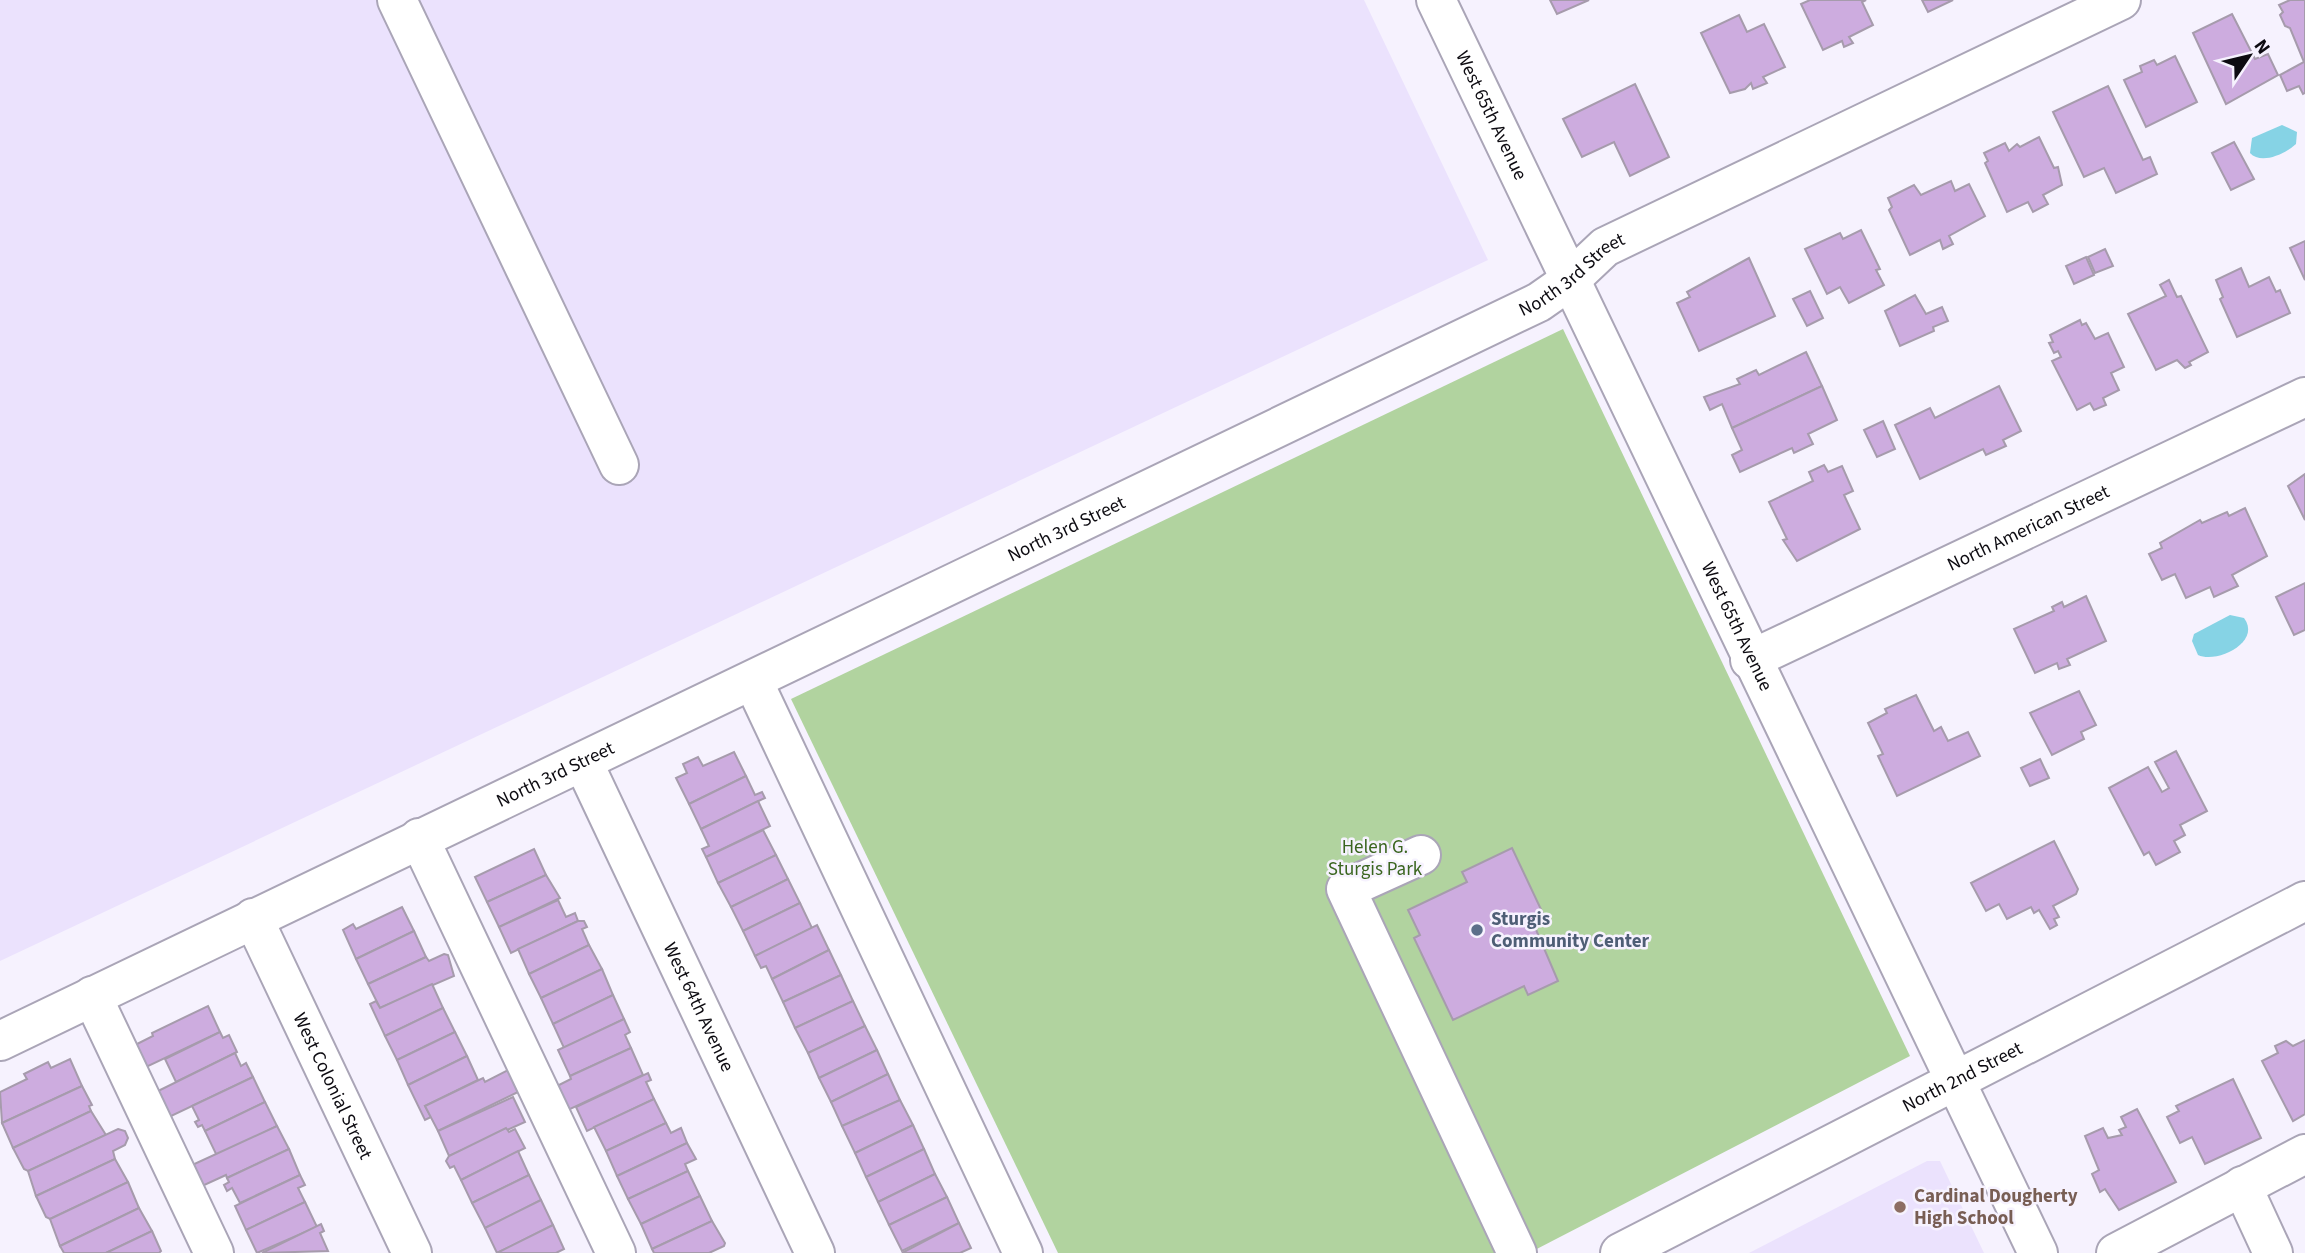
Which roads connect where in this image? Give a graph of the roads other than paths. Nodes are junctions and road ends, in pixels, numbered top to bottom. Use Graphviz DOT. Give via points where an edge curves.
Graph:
graph roads {
  1 [pos="397,0"];
  2 [pos="1436,0"];
  3 [pos="2121,0"];
  4 [pos="1569,281"];
  5 [pos="2305,397"];
  6 [pos="618,465"];
  7 [pos="1751,660"];
  8 [pos="753,681"];
  9 [pos="583,762"];
  10 [pos="419,838"];
  11 [pos="1421,855"];
  12 [pos="2305,901"];
  13 [pos="253,918"];
  14 [pos="92,996"];
  15 [pos="0,1041"];
  16 [pos="1955,1083"];
  17 [pos="2305,1154"];
  18 [pos="2242,1186"];
  19 [pos="1627,1251"];
  20 [pos="214,1253"];
  21 [pos="412,1253"];
  22 [pos="616,1253"];
  23 [pos="815,1253"];
  24 [pos="1023,1253"];
  25 [pos="1517,1253"];
  26 [pos="2038,1253"];
  27 [pos="2116,1253"];
  28 [pos="2273,1253"];
  1 -- 6 [label="street"];
  2 -- 4 [label="street, West 65th Avenue"];
  3 -- 4 [label="street, North 3rd Street" via="1605,247"];
  4 -- 7 [label="street, West 65th Avenue"];
  4 -- 8 [label="street, North 3rd Street" via="1539,303"];
  5 -- 7 [label="street, North American Street"];
  7 -- 16 [label="street, West 65th Avenue"];
  8 -- 9 [label="street, North 3rd Street"];
  8 -- 24 [label="street"];
  9 -- 10 [label="street, North 3rd Street"];
  9 -- 23 [label="street, West 64th Avenue"];
  10 -- 13 [label="street, North 3rd Street"];
  10 -- 22 [label="street"];
  11 -- 25 [label="street" via="1346,890"];
  12 -- 16 [label="street, North 2nd Street"];
  13 -- 14 [label="street, North 3rd Street"];
  13 -- 21 [label="street, West Colonial Street"];
  14 -- 15 [label="street, North 3rd Street"];
  14 -- 20 [label="street"];
  16 -- 19 [label="street, North 2nd Street"];
  16 -- 26 [label="street, West 65th Avenue"];
  17 -- 18 [label="street"];
  18 -- 27 [label="street"];
  18 -- 28 [label="street"];
}
